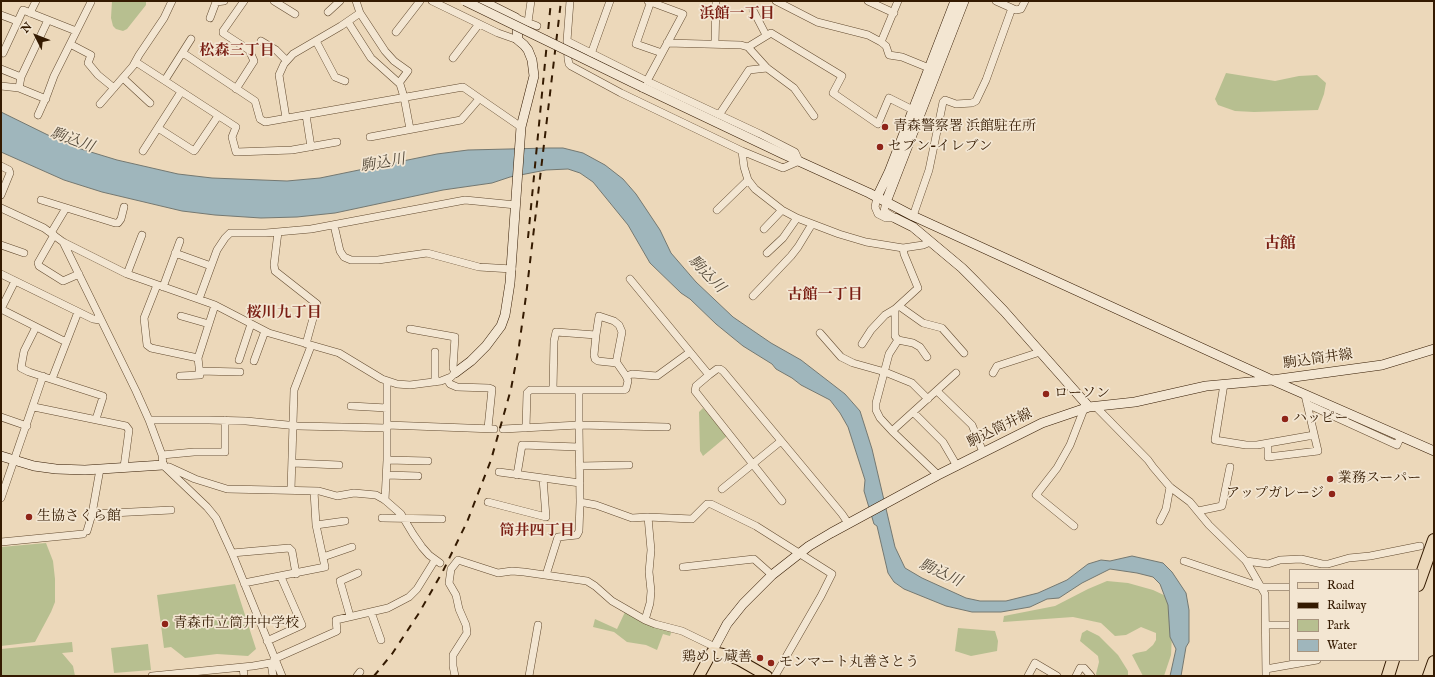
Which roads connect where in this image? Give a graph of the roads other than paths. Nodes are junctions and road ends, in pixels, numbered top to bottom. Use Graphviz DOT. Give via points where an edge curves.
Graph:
graph roads {
  1 [pos="36,1"];
  2 [pos="172,1"];
  3 [pos="224,1"];
  4 [pos="244,1"];
  5 [pos="274,1"];
  6 [pos="340,1"];
  7 [pos="356,1"];
  8 [pos="420,1"];
  9 [pos="432,1"];
  10 [pos="465,1"];
  11 [pos="482,1"];
  12 [pos="531,1"];
  13 [pos="570,1"];
  14 [pos="610,1"];
  15 [pos="649,1"];
  16 [pos="716,1"];
  17 [pos="776,1"];
  18 [pos="868,1"];
  19 [pos="898,1"];
  20 [pos="954,1"];
  21 [pos="964,1"];
  22 [pos="996,1"];
  23 [pos="1025,1"];
  24 [pos="91,2"];
  25 [pos="1012,8"];
  26 [pos="753,10"];
  27 [pos="328,12"];
  28 [pos="30,13"];
  29 [pos="360,13"];
  30 [pos="894,13"];
  31 [pos="295,14"];
  32 [pos="1,15"];
  33 [pos="210,18"];
  34 [pos="516,18"];
  35 [pos="48,20"];
  36 [pos="17,21"];
  37 [pos="348,22"];
  38 [pos="528,22"];
  39 [pos="480,24"];
  40 [pos="536,26"];
  41 [pos="76,31"];
  42 [pos="396,32"];
  43 [pos="766,35"];
  44 [pos="191,39"];
  45 [pos="518,40"];
  46 [pos="261,41"];
  47 [pos="316,41"];
  48 [pos="567,41"];
  49 [pos="881,42"];
  50 [pos="667,43"];
  51 [pos="70,44"];
  52 [pos="715,44"];
  53 [pos="748,46"];
  54 [pos="183,52"];
  55 [pos="662,53"];
  56 [pos="3,54"];
  57 [pos="591,54"];
  58 [pos="453,58"];
  59 [pos="286,60"];
  60 [pos="136,62"];
  61 [pos="767,68"];
  62 [pos="929,68"];
  63 [pos="1,69"];
  64 [pos="21,77"];
  65 [pos="122,78"];
  66 [pos="164,80"];
  67 [pos="345,81"];
  68 [pos="399,83"];
  69 [pos="644,84"];
  70 [pos="1,86"];
  71 [pos="18,88"];
  72 [pos="114,88"];
  73 [pos="236,89"];
  74 [pos="181,92"];
  75 [pos="404,97"];
  76 [pos="46,99"];
  77 [pos="479,99"];
  78 [pos="150,103"];
  79 [pos="100,104"];
  80 [pos="912,110"];
  81 [pos="38,115"];
  82 [pos="306,115"];
  83 [pos="719,115"];
  84 [pos="218,116"];
  85 [pos="814,116"];
  86 [pos="286,118"];
  87 [pos="521,127"];
  88 [pos="158,128"];
  89 [pos="410,129"];
  90 [pos="370,137"];
  91 [pos="337,142"];
  92 [pos="311,147"];
  93 [pos="143,150"];
  94 [pos="742,151"];
  95 [pos="799,161"];
  96 [pos="1,166"];
  97 [pos="748,180"];
  98 [pos="1,195"];
  99 [pos="877,197"];
  100 [pos="40,200"];
  101 [pos="886,202"];
  102 [pos="516,205"];
  103 [pos="124,207"];
  104 [pos="1,208"];
  105 [pos="66,208"];
  106 [pos="718,210"];
  107 [pos="782,210"];
  108 [pos="913,216"];
  109 [pos="797,218"];
  110 [pos="895,218"];
  111 [pos="812,224"];
  112 [pos="334,225"];
  113 [pos="764,228"];
  114 [pos="278,232"];
  115 [pos="52,234"];
  116 [pos="142,234"];
  117 [pos="180,241"];
  118 [pos="63,242"];
  119 [pos="930,242"];
  120 [pos="2,248"];
  121 [pos="903,248"];
  122 [pos="24,253"];
  123 [pos="767,253"];
  124 [pos="175,254"];
  125 [pos="211,266"];
  126 [pos="512,269"];
  127 [pos="1,274"];
  128 [pos="79,274"];
  129 [pos="127,274"];
  130 [pos="630,279"];
  131 [pos="15,281"];
  132 [pos="160,286"];
  133 [pos="753,296"];
  134 [pos="199,299"];
  135 [pos="215,305"];
  136 [pos="897,307"];
  137 [pos="1,309"];
  138 [pos="78,312"];
  139 [pos="181,316"];
  140 [pos="100,320"];
  141 [pos="209,324"];
  142 [pos="251,324"];
  143 [pos="36,326"];
  144 [pos="410,329"];
  145 [pos="265,331"];
  146 [pos="820,333"];
  147 [pos="596,335"];
  148 [pos="898,340"];
  149 [pos="66,342"];
  150 [pos="862,344"];
  151 [pos="308,345"];
  152 [pos="1434,349"];
  153 [pos="435,352"];
  154 [pos="690,352"];
  155 [pos="1040,352"];
  156 [pos="964,354"];
  157 [pos="927,357"];
  158 [pos="198,358"];
  159 [pos="239,360"];
  160 [pos="254,361"];
  161 [pos="616,363"];
  162 [pos="200,371"];
  163 [pos="240,372"];
  164 [pos="884,372"];
  165 [pos="455,373"];
  166 [pos="956,373"];
  167 [pos="993,373"];
  168 [pos="708,375"];
  169 [pos="43,376"];
  170 [pos="180,376"];
  171 [pos="626,376"];
  172 [pos="52,379"];
  173 [pos="447,379"];
  174 [pos="1272,380"];
  175 [pos="388,381"];
  176 [pos="435,382"];
  177 [pos="1224,384"];
  178 [pos="553,390"];
  179 [pos="580,390"];
  180 [pos="937,391"];
  181 [pos="928,399"];
  182 [pos="1306,399"];
  183 [pos="351,406"];
  184 [pos="34,407"];
  185 [pos="387,408"];
  186 [pos="1090,408"];
  187 [pos="913,412"];
  188 [pos="1,417"];
  189 [pos="96,420"];
  190 [pos="148,420"];
  191 [pos="225,420"];
  192 [pos="293,425"];
  193 [pos="579,425"];
  194 [pos="26,426"];
  195 [pos="387,427"];
  196 [pos="667,427"];
  197 [pos="526,428"];
  198 [pos="503,429"];
  199 [pos="892,431"];
  200 [pos="1314,435"];
  201 [pos="781,441"];
  202 [pos="1268,444"];
  203 [pos="579,447"];
  204 [pos="1434,451"];
  205 [pos="983,452"];
  206 [pos="162,455"];
  207 [pos="1,456"];
  208 [pos="387,460"];
  209 [pos="15,461"];
  210 [pos="428,461"];
  211 [pos="292,463"];
  212 [pos="753,463"];
  213 [pos="163,465"];
  214 [pos="339,465"];
  215 [pos="629,465"];
  216 [pos="580,466"];
  217 [pos="956,466"];
  218 [pos="124,467"];
  219 [pos="1230,467"];
  220 [pos="100,469"];
  221 [pos="498,472"];
  222 [pos="517,474"];
  223 [pos="387,475"];
  224 [pos="938,475"];
  225 [pos="418,476"];
  226 [pos="543,478"];
  227 [pos="580,484"];
  228 [pos="1170,487"];
  229 [pos="292,490"];
  230 [pos="722,490"];
  231 [pos="314,491"];
  232 [pos="1,495"];
  233 [pos="385,500"];
  234 [pos="782,501"];
  235 [pos="488,502"];
  236 [pos="580,502"];
  237 [pos="171,510"];
  238 [pos="1198,511"];
  239 [pos="92,514"];
  240 [pos="648,517"];
  241 [pos="382,518"];
  242 [pos="405,519"];
  243 [pos="442,519"];
  244 [pos="1160,521"];
  245 [pos="346,522"];
  246 [pos="848,523"];
  247 [pos="316,525"];
  248 [pos="1074,526"];
  249 [pos="1434,540"];
  250 [pos="1,542"];
  251 [pos="1420,546"];
  252 [pos="352,547"];
  253 [pos="232,553"];
  254 [pos="799,553"];
  255 [pos="323,557"];
  256 [pos="1184,561"];
  257 [pos="1246,561"];
  258 [pos="682,567"];
  259 [pos="358,573"];
  260 [pos="296,574"];
  261 [pos="546,575"];
  262 [pos="772,575"];
  263 [pos="281,576"];
  264 [pos="244,583"];
  265 [pos="1419,583"];
  266 [pos="1261,587"];
  267 [pos="1289,587"];
  268 [pos="371,612"];
  269 [pos="350,616"];
  270 [pos="645,620"];
  271 [pos="538,625"];
  272 [pos="1266,625"];
  273 [pos="1289,625"];
  274 [pos="381,640"];
  275 [pos="267,641"];
  276 [pos="713,650"];
  277 [pos="274,661"];
  278 [pos="1314,661"];
  279 [pos="1393,661"];
  280 [pos="1434,662"];
  281 [pos="243,667"];
  282 [pos="1266,672"];
  283 [pos="213,673"];
  284 [pos="184,674"];
  285 [pos="170,675"];
  286 [pos="152,676"];
  287 [pos="244,676"];
  288 [pos="273,676"];
  289 [pos="282,676"];
  290 [pos="455,676"];
  291 [pos="529,676"];
  292 [pos="699,676"];
  293 [pos="767,676"];
  294 [pos="775,676"];
  295 [pos="1028,676"];
  296 [pos="1057,676"];
  297 [pos="1076,676"];
  298 [pos="1091,676"];
  299 [pos="1388,676"];
  300 [pos="1429,676"];
  1 -- 28 [label="street"];
  2 -- 60 [label="street"];
  3 -- 33 [label="street" via="216,2"];
  4 -- 73 [label="street" via="223,31 249,50 254,61"];
  5 -- 31 [label="street"];
  6 -- 27 [label="street"];
  7 -- 29 [label="street"];
  8 -- 42 [label="street"];
  9 -- 39 [label="street"];
  10 -- 69 [label="street, bridge"];
  11 -- 34 [label="street"];
  12 -- 38 [label="street"];
  13 -- 48 [label="street"];
  14 -- 57 [label="street"];
  15 -- 50 [label="street" via="683,14"];
  15 -- 55 [label="street" via="636,44"];
  16 -- 52 [label="street"];
  17 -- 49 [label="street" via="817,22 868,35"];
  18 -- 30 [label="street"];
  19 -- 30 [label="street"];
  20 -- 62 [label="street"];
  21 -- 101 [label="street"];
  22 -- 25 [label="street"];
  23 -- 25 [label="street" via="1019,10"];
  24 -- 41 [label="street"];
  25 -- 108 [label="street" via="976,101 956,104 945,100 943,102 929,170"];
  26 -- 43 [label="street"];
  28 -- 35 [label="street"];
  28 -- 36 [label="street" via="22,11"];
  29 -- 37 [label="street"];
  29 -- 68 [label="street" via="385,51 408,72"];
  30 -- 49 [label="street"];
  32 -- 36 [label="street"];
  34 -- 38 [label="street"];
  34 -- 45 [label="street"];
  35 -- 41 [label="street"];
  35 -- 64 [label="street"];
  36 -- 56 [label="street"];
  37 -- 47 [label="street"];
  37 -- 68 [label="street" via="371,58"];
  38 -- 40 [label="street"];
  39 -- 45 [label="street"];
  39 -- 58 [label="street"];
  41 -- 51 [label="street"];
  43 -- 53 [label="street"];
  43 -- 80 [label="street" via="771,32 842,76 833,93 878,124 890,98"];
  44 -- 54 [label="street"];
  45 -- 87 [label="street" via="528,50 534,72 534,82"];
  46 -- 59 [label="street"];
  47 -- 59 [label="street"];
  47 -- 67 [label="street" via="335,78"];
  48 -- 57 [label="street"];
  48 -- 94 [label="street" via="569,64 576,69"];
  49 -- 62 [label="street" via="886,46 889,55 902,57"];
  50 -- 52 [label="street"];
  50 -- 55 [label="street"];
  51 -- 72 [label="street" via="91,55 88,63"];
  51 -- 76 [label="street" via="52,80"];
  52 -- 53 [label="street"];
  53 -- 61 [label="street"];
  54 -- 66 [label="street"];
  54 -- 73 [label="street"];
  55 -- 69 [label="street"];
  57 -- 69 [label="street"];
  59 -- 86 [label="street" via="279,75"];
  60 -- 65 [label="street"];
  60 -- 66 [label="street"];
  61 -- 83 [label="street" via="749,70"];
  61 -- 85 [label="street" via="794,88"];
  62 -- 80 [label="street"];
  63 -- 64 [label="street"];
  64 -- 71 [label="street"];
  65 -- 72 [label="street"];
  65 -- 78 [label="street"];
  66 -- 74 [label="street"];
  68 -- 75 [label="street"];
  69 -- 83 [label="street"];
  69 -- 95 [label="street"];
  70 -- 71 [label="street"];
  71 -- 76 [label="street"];
  72 -- 79 [label="street"];
  73 -- 86 [label="street" via="256,102 260,118 265,122"];
  74 -- 84 [label="street"];
  74 -- 88 [label="street"];
  75 -- 77 [label="street" via="463,87"];
  75 -- 82 [label="street"];
  75 -- 89 [label="street"];
  76 -- 81 [label="street"];
  77 -- 87 [label="street"];
  77 -- 89 [label="street" via="461,120"];
  80 -- 99 [label="street"];
  82 -- 86 [label="street"];
  82 -- 92 [label="street"];
  83 -- 95 [label="street" via="795,152"];
  84 -- 88 [label="street" via="194,151"];
  84 -- 92 [label="street" via="236,127 232,138 236,152"];
  87 -- 102 [label="street"];
  88 -- 93 [label="street"];
  89 -- 90 [label="street"];
  91 -- 92 [label="street"];
  94 -- 95 [label="street" via="783,168"];
  94 -- 97 [label="street"];
  95 -- 99 [label="street"];
  96 -- 98 [label="street" via="10,173"];
  97 -- 106 [label="street"];
  97 -- 107 [label="street" via="755,189"];
  99 -- 101 [label="street"];
  99 -- 110 [label="street" via="875,206 878,214 886,218"];
  100 -- 105 [label="street"];
  101 -- 108 [label="street"];
  101 -- 110 [label="street" via="884,211"];
  102 -- 112 [label="street" via="465,200"];
  102 -- 126 [label="street"];
  103 -- 105 [label="street" via="121,219 115,223"];
  104 -- 115 [label="street"];
  105 -- 115 [label="street"];
  107 -- 109 [label="street"];
  107 -- 113 [label="street"];
  108 -- 174 [label="street"];
  109 -- 111 [label="street"];
  109 -- 123 [label="street" via="783,238"];
  110 -- 119 [label="street" via="908,224"];
  111 -- 121 [label="street" via="866,242"];
  111 -- 133 [label="street" via="791,256"];
  112 -- 114 [label="street"];
  112 -- 126 [label="street" via="340,251 350,260 370,261 427,253 479,267"];
  114 -- 125 [label="street" via="230,233 219,245"];
  114 -- 151 [label="street" via="275,272 317,304"];
  115 -- 118 [label="street"];
  115 -- 128 [label="street" via="38,263 39,266 63,281"];
  116 -- 129 [label="street"];
  117 -- 124 [label="street"];
  118 -- 128 [label="street"];
  118 -- 129 [label="street"];
  119 -- 121 [label="street"];
  119 -- 155 [label="street" via="975,281"];
  120 -- 122 [label="street"];
  121 -- 136 [label="street" via="918,288"];
  124 -- 125 [label="street"];
  124 -- 132 [label="street"];
  125 -- 134 [label="street"];
  126 -- 165 [label="street" via="507,308 501,326 482,352"];
  127 -- 131 [label="street"];
  128 -- 140 [label="street"];
  129 -- 132 [label="street"];
  130 -- 154 [label="street"];
  131 -- 137 [label="street"];
  131 -- 138 [label="street"];
  132 -- 134 [label="street"];
  132 -- 158 [label="street" via="144,318 147,345"];
  134 -- 135 [label="street"];
  135 -- 141 [label="street"];
  135 -- 142 [label="street"];
  136 -- 148 [label="street" via="895,336"];
  136 -- 150 [label="street" via="871,330"];
  136 -- 156 [label="street" via="923,323 942,328"];
  137 -- 143 [label="street"];
  138 -- 140 [label="street"];
  138 -- 149 [label="street"];
  139 -- 141 [label="street"];
  140 -- 190 [label="street"];
  141 -- 158 [label="street"];
  142 -- 145 [label="street"];
  142 -- 159 [label="street"];
  143 -- 149 [label="street"];
  143 -- 169 [label="street" via="20,366"];
  144 -- 165 [label="street" via="455,337"];
  145 -- 151 [label="street"];
  145 -- 160 [label="street"];
  146 -- 164 [label="street" via="841,357"];
  147 -- 161 [label="street" via="595,359"];
  147 -- 161 [label="street" via="599,316 619,325 622,332"];
  147 -- 178 [label="street" via="556,332"];
  148 -- 157 [label="street" via="920,347"];
  148 -- 164 [label="street" via="889,354"];
  149 -- 172 [label="street"];
  151 -- 175 [label="street" via="339,354"];
  151 -- 192 [label="street" via="295,386"];
  152 -- 174 [label="street, 駒込筒井線" via="1382,365"];
  153 -- 176 [label="street"];
  154 -- 168 [label="street"];
  154 -- 171 [label="street" via="659,375"];
  155 -- 167 [label="street" via="997,366"];
  155 -- 186 [label="street"];
  158 -- 162 [label="street"];
  161 -- 171 [label="street"];
  162 -- 163 [label="street"];
  162 -- 170 [label="street" via="199,376"];
  164 -- 181 [label="street" via="912,383"];
  164 -- 199 [label="street" via="876,410"];
  165 -- 173 [label="street"];
  166 -- 180 [label="street"];
  168 -- 201 [label="street" via="717,369 723,371"];
  168 -- 212 [label="street" via="696,386 695,391"];
  169 -- 172 [label="street"];
  169 -- 184 [label="street"];
  171 -- 179 [label="street" via="628,386 624,390"];
  172 -- 189 [label="street" via="102,396"];
  173 -- 176 [label="street"];
  173 -- 195 [label="street" via="450,384 457,387 492,389 491,428"];
  174 -- 177 [label="street, 駒込筒井線"];
  174 -- 182 [label="street"];
  175 -- 176 [label="street" via="410,385"];
  175 -- 185 [label="street"];
  177 -- 186 [label="street, 駒込筒井線" via="1135,402"];
  177 -- 202 [label="street" via="1215,440 1246,445"];
  178 -- 179 [label="street"];
  178 -- 197 [label="street" via="530,390 527,393"];
  179 -- 193 [label="street"];
  180 -- 181 [label="street"];
  180 -- 205 [label="street" via="972,425"];
  181 -- 187 [label="street"];
  182 -- 200 [label="street"];
  182 -- 204 [label="street" via="1347,418 1401,436"];
  183 -- 185 [label="street"];
  184 -- 189 [label="street"];
  184 -- 194 [label="street"];
  185 -- 195 [label="street"];
  186 -- 205 [label="street, 駒込筒井線" via="1036,426"];
  186 -- 228 [label="street" via="1148,460"];
  186 -- 248 [label="street" via="1057,468 1036,495"];
  187 -- 199 [label="street"];
  187 -- 217 [label="street" via="943,442"];
  188 -- 194 [label="street"];
  189 -- 218 [label="street" via="128,428"];
  190 -- 191 [label="street"];
  190 -- 206 [label="street"];
  191 -- 192 [label="street"];
  191 -- 206 [label="street" via="224,452"];
  192 -- 195 [label="street"];
  192 -- 211 [label="street"];
  193 -- 196 [label="street"];
  193 -- 197 [label="street"];
  193 -- 203 [label="street"];
  194 -- 209 [label="street"];
  195 -- 208 [label="street"];
  197 -- 198 [label="street"];
  199 -- 224 [label="street"];
  200 -- 202 [label="street"];
  200 -- 202 [label="street" via="1318,451 1268,457"];
  201 -- 212 [label="street"];
  201 -- 246 [label="street"];
  203 -- 216 [label="street"];
  203 -- 222 [label="street" via="522,445"];
  205 -- 217 [label="street, 駒込筒井線"];
  206 -- 213 [label="street"];
  207 -- 209 [label="street"];
  208 -- 210 [label="street"];
  208 -- 223 [label="street"];
  209 -- 220 [label="street" via="56,470"];
  209 -- 232 [label="street"];
  211 -- 214 [label="street"];
  211 -- 229 [label="street"];
  212 -- 230 [label="street"];
  212 -- 234 [label="street"];
  213 -- 218 [label="street"];
  213 -- 229 [label="street" via="227,489"];
  213 -- 253 [label="street" via="214,514"];
  215 -- 216 [label="street"];
  216 -- 227 [label="street"];
  217 -- 224 [label="street, 駒込筒井線"];
  218 -- 220 [label="street"];
  219 -- 238 [label="street" via="1222,506"];
  220 -- 239 [label="street"];
  221 -- 222 [label="street"];
  222 -- 226 [label="street"];
  223 -- 225 [label="street"];
  223 -- 233 [label="street"];
  224 -- 246 [label="street, 駒込筒井線"];
  226 -- 227 [label="street"];
  226 -- 235 [label="street" via="546,517"];
  227 -- 236 [label="street"];
  228 -- 238 [label="street"];
  228 -- 244 [label="street" via="1166,509"];
  229 -- 231 [label="street"];
  231 -- 233 [label="street" via="324,491 337,496 368,494"];
  231 -- 247 [label="street"];
  233 -- 242 [label="street"];
  236 -- 240 [label="street" via="632,518"];
  236 -- 261 [label="street" via="579,531 577,535 558,537"];
  237 -- 239 [label="street"];
  238 -- 257 [label="street"];
  239 -- 250 [label="street" via="85,533"];
  240 -- 254 [label="street" via="692,519 707,504 711,504 756,526"];
  240 -- 270 [label="street" via="651,591"];
  241 -- 242 [label="street"];
  242 -- 243 [label="street"];
  242 -- 268 [label="street" via="416,540 437,561 408,597 388,608"];
  245 -- 247 [label="street"];
  246 -- 254 [label="street, 駒込筒井線"];
  247 -- 255 [label="street"];
  249 -- 265 [label="highway"];
  251 -- 257 [label="street" via="1328,564 1301,559 1280,560 1268,564"];
  252 -- 255 [label="street"];
  253 -- 260 [label="street" via="289,548 292,551"];
  253 -- 264 [label="street"];
  254 -- 262 [label="street, 駒込筒井線"];
  254 -- 294 [label="street" via="832,574"];
  255 -- 260 [label="street" via="324,567"];
  256 -- 266 [label="street"];
  257 -- 266 [label="street"];
  258 -- 262 [label="street" via="754,559"];
  259 -- 269 [label="street" via="340,581"];
  260 -- 263 [label="street"];
  261 -- 270 [label="street" via="587,581 612,601"];
  261 -- 290 [label="street" via="512,571 498,573 458,560 450,568 449,583 456,595 467,630 465,639 453,655"];
  262 -- 276 [label="street, 駒込筒井線" via="735,613"];
  263 -- 264 [label="street"];
  263 -- 275 [label="street" via="302,625"];
  264 -- 275 [label="street"];
  266 -- 267 [label="street"];
  266 -- 272 [label="street" via="1265,594"];
  268 -- 269 [label="street"];
  268 -- 274 [label="street"];
  269 -- 277 [label="street" via="336,620 337,631"];
  270 -- 276 [label="street" via="682,631"];
  271 -- 291 [label="street"];
  272 -- 273 [label="street"];
  272 -- 282 [label="street"];
  275 -- 277 [label="street"];
  276 -- 292 [label="main road"];
  276 -- 293 [label="main road" via="739,660"];
  277 -- 281 [label="street"];
  277 -- 288 [label="street"];
  277 -- 289 [label="street"];
  278 -- 282 [label="street"];
  279 -- 299 [label="highway"];
  280 -- 300 [label="highway"];
  281 -- 283 [label="street"];
  281 -- 287 [label="street"];
  283 -- 284 [label="street"];
  284 -- 285 [label="street"];
  285 -- 286 [label="street"];
  295 -- 296 [label="street" via="1035,662"];
  297 -- 298 [label="street" via="1080,668 1084,668"];
}
